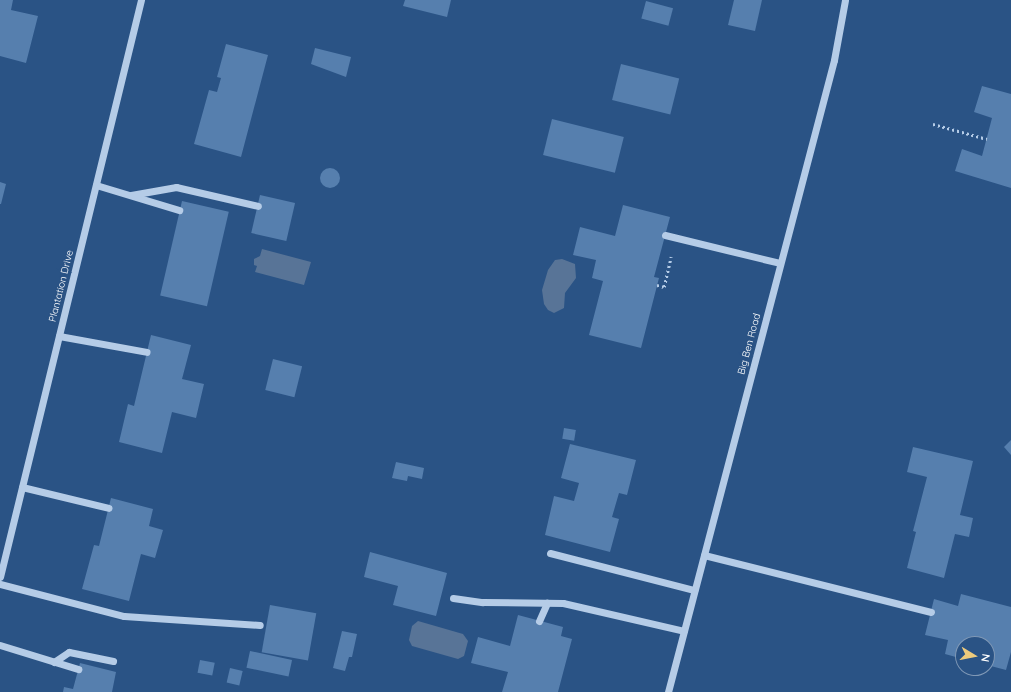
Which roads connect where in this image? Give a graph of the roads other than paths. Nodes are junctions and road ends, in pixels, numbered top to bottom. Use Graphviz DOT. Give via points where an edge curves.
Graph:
graph roads {
  1 [pos="141,0"];
  2 [pos="845,0"];
  3 [pos="96,185"];
  4 [pos="131,196"];
  5 [pos="258,206"];
  6 [pos="180,210"];
  7 [pos="665,234"];
  8 [pos="780,263"];
  9 [pos="59,336"];
  10 [pos="147,352"];
  11 [pos="22,486"];
  12 [pos="109,508"];
  13 [pos="550,553"];
  14 [pos="704,555"];
  15 [pos="0,577"];
  16 [pos="0,584"];
  17 [pos="694,590"];
  18 [pos="453,598"];
  19 [pos="547,603"];
  20 [pos="931,612"];
  21 [pos="539,621"];
  22 [pos="260,625"];
  23 [pos="684,631"];
  24 [pos="0,645"];
  25 [pos="113,661"];
  26 [pos="54,662"];
  27 [pos="78,669"];
  28 [pos="668,692"];
  1 -- 3 [label="street, Plantation Drive"];
  2 -- 8 [label="street, Big Ben Road" via="834,60"];
  3 -- 4 [label="street"];
  3 -- 9 [label="street, Plantation Drive"];
  4 -- 5 [label="street" via="176,187"];
  4 -- 6 [label="street"];
  7 -- 8 [label="street"];
  8 -- 14 [label="street, Big Ben Road"];
  9 -- 10 [label="street"];
  9 -- 11 [label="street, Plantation Drive"];
  11 -- 12 [label="street"];
  11 -- 15 [label="street, Plantation Drive"];
  13 -- 17 [label="street"];
  14 -- 17 [label="street, Big Ben Road"];
  14 -- 20 [label="street"];
  16 -- 22 [label="street" via="124,616"];
  17 -- 23 [label="street, Big Ben Road"];
  18 -- 19 [label="street" via="483,602"];
  19 -- 21 [label="street"];
  19 -- 23 [label="street" via="563,603"];
  23 -- 28 [label="street, Big Ben Road"];
  24 -- 26 [label="street"];
  25 -- 26 [label="street" via="69,652"];
  26 -- 27 [label="street"];
}
